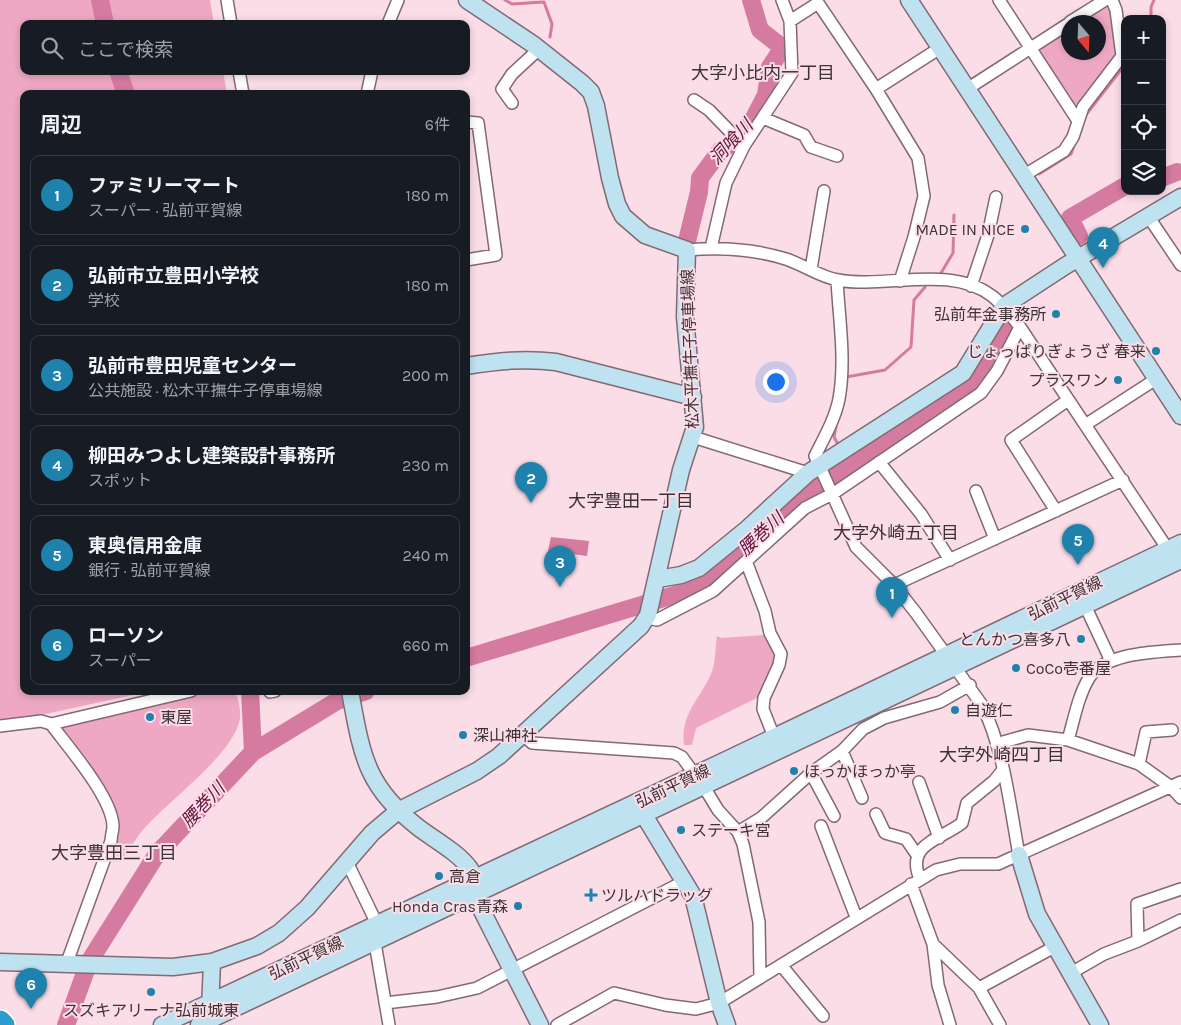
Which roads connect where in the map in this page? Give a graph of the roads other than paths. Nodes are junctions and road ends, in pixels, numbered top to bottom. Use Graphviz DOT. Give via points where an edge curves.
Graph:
graph roads {
  1 [pos="226,0"];
  2 [pos="398,0"];
  3 [pos="467,0"];
  4 [pos="782,0"];
  5 [pos="908,0"];
  6 [pos="999,0"];
  7 [pos="1105,0"];
  8 [pos="1112,0"];
  9 [pos="1082,15"];
  10 [pos="230,20"];
  11 [pos="390,20"];
  12 [pos="790,21"];
  13 [pos="1061,28"];
  14 [pos="940,48"];
  15 [pos="1030,48"];
  16 [pos="539,49"];
  17 [pos="240,75"];
  18 [pos="371,75"];
  19 [pos="876,89"];
  20 [pos="967,89"];
  21 [pos="242,90"];
  22 [pos="368,90"];
  23 [pos="694,100"];
  24 [pos="512,103"];
  25 [pos="763,118"];
  26 [pos="1078,122"];
  27 [pos="470,123"];
  28 [pos="740,142"];
  29 [pos="836,156"];
  30 [pos="1024,176"];
  31 [pos="824,191"];
  32 [pos="996,197"];
  33 [pos="1181,197"];
  34 [pos="1148,216"];
  35 [pos="711,248"];
  36 [pos="687,250"];
  37 [pos="470,259"];
  38 [pos="1077,259"];
  39 [pos="1181,265"];
  40 [pos="811,269"];
  41 [pos="837,280"];
  42 [pos="900,281"];
  43 [pos="971,286"];
  44 [pos="1004,306"];
  45 [pos="1020,327"];
  46 [pos="470,365"];
  47 [pos="1156,379"];
  48 [pos="693,397"];
  49 [pos="1068,400"];
  50 [pos="1181,416"];
  51 [pos="1085,425"];
  52 [pos="693,436"];
  53 [pos="879,462"];
  54 [pos="817,470"];
  55 [pos="1123,480"];
  56 [pos="832,490"];
  57 [pos="976,491"];
  58 [pos="1056,511"];
  59 [pos="995,538"];
  60 [pos="1176,553"];
  61 [pos="950,560"];
  62 [pos="746,561"];
  63 [pos="656,585"];
  64 [pos="894,585"];
  65 [pos="1082,599"];
  66 [pos="647,617"];
  67 [pos="1181,650"];
  68 [pos="1112,661"];
  69 [pos="950,662"];
  70 [pos="970,685"];
  71 [pos="174,695"];
  72 [pos="351,695"];
  73 [pos="51,724"];
  74 [pos="0,726"];
  75 [pos="1172,730"];
  76 [pos="523,735"];
  77 [pos="774,738"];
  78 [pos="1068,740"];
  79 [pos="996,744"];
  80 [pos="842,750"];
  81 [pos="1139,764"];
  82 [pos="1002,771"];
  83 [pos="810,773"];
  84 [pos="700,781"];
  85 [pos="919,782"];
  86 [pos="1176,784"];
  87 [pos="862,798"];
  88 [pos="1181,798"];
  89 [pos="640,809"];
  90 [pos="398,811"];
  91 [pos="876,814"];
  92 [pos="834,816"];
  93 [pos="821,826"];
  94 [pos="738,832"];
  95 [pos="939,838"];
  96 [pos="917,855"];
  97 [pos="1019,855"];
  98 [pos="347,862"];
  99 [pos="685,881"];
  100 [pos="915,882"];
  101 [pos="476,886"];
  102 [pos="1181,889"];
  103 [pos="856,917"];
  104 [pos="1181,920"];
  105 [pos="377,924"];
  106 [pos="1138,941"];
  107 [pos="375,943"];
  108 [pos="933,944"];
  109 [pos="1056,946"];
  110 [pos="0,962"];
  111 [pos="212,962"];
  112 [pos="70,965"];
  113 [pos="781,965"];
  114 [pos="512,970"];
  115 [pos="1071,973"];
  116 [pos="760,978"];
  117 [pos="979,988"];
  118 [pos="212,1002"];
  119 [pos="385,1003"];
  120 [pos="719,1003"];
  121 [pos="822,1016"];
  122 [pos="0,1020"];
  123 [pos="205,1024"];
  124 [pos="4,1025"];
  125 [pos="162,1025"];
  126 [pos="388,1025"];
  127 [pos="540,1025"];
  128 [pos="556,1025"];
  129 [pos="727,1025"];
  130 [pos="950,1025"];
  131 [pos="1000,1025"];
  132 [pos="1100,1025"];
  1 -- 10 [label="street"];
  2 -- 11 [label="street"];
  3 -- 16 [label="main road, 松木平撫牛子停車場線"];
  4 -- 12 [label="street"];
  5 -- 14 [label="main road"];
  6 -- 15 [label="street"];
  7 -- 9 [label="street"];
  8 -- 26 [label="street" via="1122,56 1083,107"];
  12 -- 19 [label="street" via="818,4"];
  12 -- 25 [label="street" via="792,73"];
  13 -- 15 [label="street"];
  14 -- 19 [label="street"];
  14 -- 20 [label="main road"];
  15 -- 20 [label="street"];
  15 -- 26 [label="street"];
  16 -- 24 [label="street" via="502,88"];
  16 -- 36 [label="main road, 松木平撫牛子停車場線" via="591,92 610,178 623,216 645,235"];
  17 -- 21 [label="street"];
  18 -- 22 [label="street"];
  19 -- 42 [label="street" via="918,158 924,196"];
  20 -- 30 [label="main road"];
  23 -- 28 [label="street" via="709,110"];
  25 -- 28 [label="street"];
  25 -- 29 [label="street" via="804,135 811,147"];
  26 -- 30 [label="street" via="1064,151"];
  27 -- 37 [label="street" via="478,124 496,255"];
  28 -- 35 [label="street" via="726,183"];
  30 -- 38 [label="main road"];
  31 -- 40 [label="street"];
  32 -- 43 [label="street"];
  33 -- 34 [label="main road"];
  34 -- 38 [label="main road"];
  34 -- 39 [label="street"];
  35 -- 36 [label="street"];
  35 -- 40 [label="street" via="766,254"];
  36 -- 48 [label="main road, 松木平撫牛子停車場線" via="685,317"];
  38 -- 44 [label="main road"];
  38 -- 47 [label="main road"];
  40 -- 41 [label="street"];
  41 -- 42 [label="street"];
  41 -- 54 [label="street" via="842,359 839,400 815,456"];
  42 -- 43 [label="street" via="943,279"];
  43 -- 44 [label="street" via="990,294"];
  44 -- 45 [label="street"];
  44 -- 54 [label="main road" via="963,373"];
  45 -- 49 [label="street"];
  45 -- 53 [label="street" via="982,394"];
  46 -- 48 [label="main road" via="507,360 548,361"];
  47 -- 50 [label="main road"];
  47 -- 51 [label="street"];
  48 -- 52 [label="main road, 松木平撫牛子停車場線"];
  49 -- 51 [label="street"];
  49 -- 58 [label="street" via="1011,440"];
  51 -- 55 [label="street"];
  52 -- 54 [label="street"];
  52 -- 63 [label="main road, 松木平撫牛子停車場線"];
  53 -- 56 [label="street"];
  53 -- 61 [label="street" via="921,514"];
  54 -- 56 [label="street"];
  54 -- 63 [label="main road" via="699,568"];
  55 -- 58 [label="street"];
  55 -- 60 [label="street"];
  56 -- 62 [label="street" via="805,508"];
  56 -- 64 [label="street" via="856,547"];
  57 -- 59 [label="street"];
  58 -- 59 [label="street"];
  59 -- 61 [label="street"];
  60 -- 65 [label="main road, 弘前平賀線"];
  61 -- 64 [label="street"];
  62 -- 66 [label="street" via="713,591 695,602 657,620"];
  62 -- 77 [label="street" via="770,633 781,654 763,709"];
  63 -- 66 [label="main road, 松木平撫牛子停車場線"];
  64 -- 69 [label="street"];
  65 -- 68 [label="street"];
  65 -- 69 [label="main road, 弘前平賀線"];
  66 -- 76 [label="main road, 松木平撫牛子停車場線"];
  67 -- 68 [label="street" via="1124,656"];
  68 -- 78 [label="street" via="1099,666 1089,678"];
  69 -- 70 [label="street"];
  69 -- 77 [label="main road, 弘前平賀線"];
  69 -- 84 [label="main road, 弘前平賀線"];
  70 -- 79 [label="street" via="990,720"];
  70 -- 80 [label="street" via="940,702 874,723 858,732"];
  71 -- 73 [label="street"];
  72 -- 90 [label="main road" via="359,744 374,779"];
  73 -- 74 [label="street" via="41,721"];
  73 -- 112 [label="street" via="88,774 106,805 113,825 111,841"];
  75 -- 81 [label="street" via="1146,732"];
  76 -- 84 [label="street" via="532,743 674,753 682,757"];
  76 -- 90 [label="main road, 松木平撫牛子停車場線" via="477,771"];
  77 -- 84 [label="main road, 弘前平賀線"];
  78 -- 79 [label="street" via="1028,735"];
  78 -- 81 [label="street"];
  79 -- 82 [label="street"];
  80 -- 83 [label="street"];
  80 -- 87 [label="street"];
  81 -- 86 [label="street"];
  82 -- 95 [label="street" via="966,803 962,824"];
  82 -- 97 [label="street"];
  83 -- 92 [label="street"];
  83 -- 94 [label="street" via="761,818"];
  84 -- 89 [label="main road, 弘前平賀線"];
  84 -- 94 [label="street" via="718,810"];
  85 -- 95 [label="street"];
  86 -- 88 [label="street"];
  86 -- 97 [label="street"];
  89 -- 99 [label="main road"];
  89 -- 101 [label="main road, 弘前平賀線"];
  90 -- 98 [label="main road, 松木平撫牛子停車場線" via="372,833"];
  90 -- 101 [label="main road" via="467,865"];
  91 -- 96 [label="street" via="885,833 906,839"];
  93 -- 103 [label="street"];
  94 -- 116 [label="street" via="759,922"];
  95 -- 96 [label="street" via="922,847"];
  96 -- 100 [label="street"];
  97 -- 100 [label="street" via="998,864 960,864 936,870"];
  97 -- 109 [label="main road" via="1037,914"];
  98 -- 105 [label="street"];
  98 -- 111 [label="main road, 松木平撫牛子停車場線" via="307,908 278,933 257,946"];
  99 -- 114 [label="street"];
  99 -- 120 [label="main road" via="699,913"];
  100 -- 103 [label="street"];
  100 -- 108 [label="street"];
  101 -- 105 [label="main road, 弘前平賀線"];
  101 -- 107 [label="main road, 弘前平賀線"];
  101 -- 114 [label="main road" via="478,905"];
  102 -- 106 [label="street" via="1138,904"];
  103 -- 113 [label="street"];
  104 -- 106 [label="street"];
  105 -- 107 [label="street"];
  105 -- 118 [label="main road, 弘前平賀線"];
  106 -- 115 [label="street" via="1104,954"];
  107 -- 119 [label="street"];
  107 -- 123 [label="main road, 弘前平賀線"];
  108 -- 117 [label="street"];
  108 -- 130 [label="street" via="938,985"];
  109 -- 115 [label="main road"];
  109 -- 117 [label="street"];
  110 -- 112 [label="main road, 松木平撫牛子停車場線"];
  111 -- 112 [label="main road, 松木平撫牛子停車場線" via="174,966"];
  111 -- 118 [label="main road"];
  113 -- 116 [label="street"];
  113 -- 121 [label="street"];
  114 -- 119 [label="street" via="477,988"];
  114 -- 127 [label="main road"];
  115 -- 132 [label="main road"];
  116 -- 120 [label="street"];
  117 -- 131 [label="street"];
  118 -- 123 [label="main road"];
  118 -- 125 [label="main road, 弘前平賀線"];
  119 -- 126 [label="street"];
  120 -- 128 [label="street" via="696,1009 614,993"];
  120 -- 129 [label="main road"];
  122 -- 124 [label="highway"];
}
